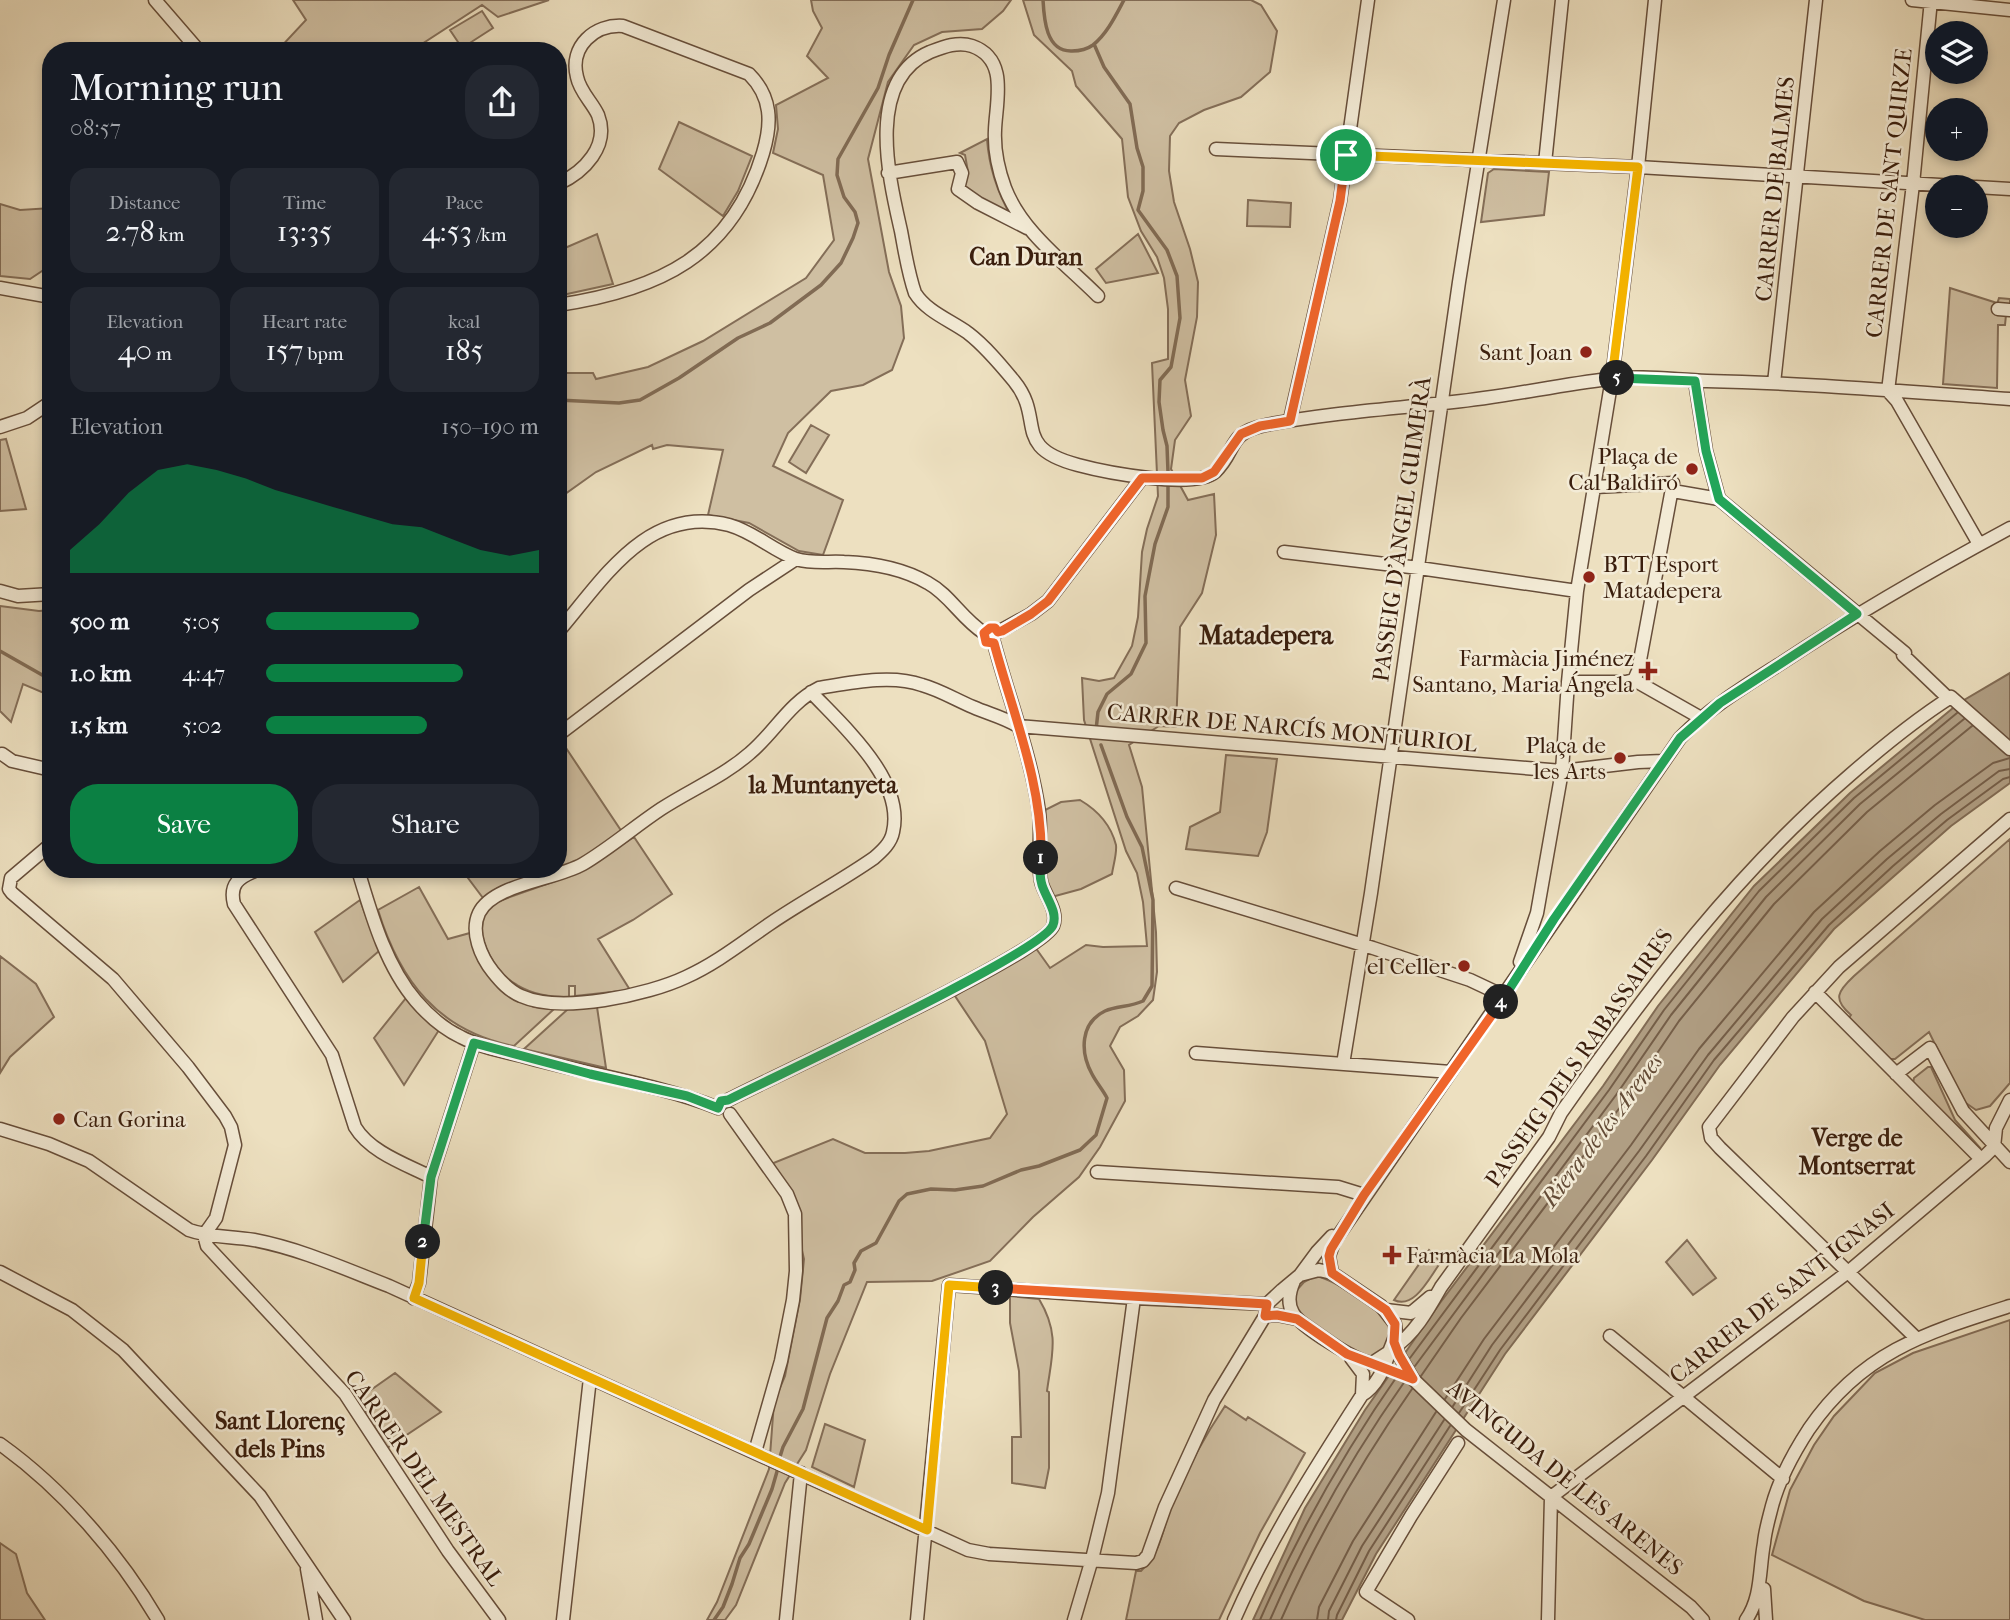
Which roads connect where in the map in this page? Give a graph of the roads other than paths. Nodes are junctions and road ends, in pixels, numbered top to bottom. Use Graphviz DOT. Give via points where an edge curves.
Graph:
graph roads {
  1 [pos="155,0"];
  2 [pos="1368,0"];
  3 [pos="1504,0"];
  4 [pos="1562,0"];
  5 [pos="1656,0"];
  6 [pos="1816,0"];
  7 [pos="1912,0"];
  8 [pos="1931,1"];
  9 [pos="2010,10"];
  10 [pos="191,42"];
  11 [pos="1216,149"];
  12 [pos="1346,155"];
  13 [pos="1479,160"];
  14 [pos="1545,163"];
  15 [pos="1638,167"];
  16 [pos="888,173"];
  17 [pos="1797,177"];
  18 [pos="567,178"];
  19 [pos="1913,184"];
  20 [pos="1925,185"];
  21 [pos="1988,188"];
  22 [pos="2010,190"];
  23 [pos="1030,229"];
  24 [pos="0,288"];
  25 [pos="42,295"];
  26 [pos="1098,296"];
  27 [pos="567,303"];
  28 [pos="1612,378"];
  29 [pos="1695,381"];
  30 [pos="1774,383"];
  31 [pos="1888,391"];
  32 [pos="2010,399"];
  33 [pos="1441,403"];
  34 [pos="42,408"];
  35 [pos="1290,421"];
  36 [pos="0,427"];
  37 [pos="1142,478"];
  38 [pos="1595,487"];
  39 [pos="1673,487"];
  40 [pos="1719,499"];
  41 [pos="2010,528"];
  42 [pos="1979,544"];
  43 [pos="1284,552"];
  44 [pos="796,559"];
  45 [pos="1419,568"];
  46 [pos="0,591"];
  47 [pos="1577,591"];
  48 [pos="42,595"];
  49 [pos="1857,614"];
  50 [pos="567,621"];
  51 [pos="996,638"];
  52 [pos="1634,680"];
  53 [pos="1568,682"];
  54 [pos="811,692"];
  55 [pos="1950,698"];
  56 [pos="1701,718"];
  57 [pos="1018,726"];
  58 [pos="567,728"];
  59 [pos="2010,750"];
  60 [pos="2,754"];
  61 [pos="1391,757"];
  62 [pos="1663,761"];
  63 [pos="42,768"];
  64 [pos="1562,771"];
  65 [pos="2010,819"];
  66 [pos="42,852"];
  67 [pos="567,871"];
  68 [pos="240,878"];
  69 [pos="361,878"];
  70 [pos="550,878"];
  71 [pos="1176,888"];
  72 [pos="1537,911"];
  73 [pos="1555,918"];
  74 [pos="1363,945"];
  75 [pos="1513,982"];
  76 [pos="1815,992"];
  77 [pos="1504,996"];
  78 [pos="474,1043"];
  79 [pos="1196,1053"];
  80 [pos="1343,1064"];
  81 [pos="1451,1072"];
  82 [pos="1896,1074"];
  83 [pos="2010,1101"];
  84 [pos="725,1108"];
  85 [pos="0,1129"];
  86 [pos="1994,1147"];
  87 [pos="1981,1160"];
  88 [pos="2010,1162"];
  89 [pos="1097,1172"];
  90 [pos="431,1177"];
  91 [pos="1364,1195"];
  92 [pos="1346,1224"];
  93 [pos="204,1235"];
  94 [pos="0,1272"];
  95 [pos="1848,1272"];
  96 [pos="1332,1273"];
  97 [pos="1297,1278"];
  98 [pos="1441,1287"];
  99 [pos="414,1298"];
  100 [pos="1134,1298"];
  101 [pos="2010,1306"];
  102 [pos="1266,1310"];
  103 [pos="1386,1310"];
  104 [pos="1297,1319"];
  105 [pos="1610,1336"];
  106 [pos="1916,1338"];
  107 [pos="1394,1349"];
  108 [pos="1347,1354"];
  109 [pos="1381,1367"];
  110 [pos="590,1378"];
  111 [pos="1413,1379"];
  112 [pos="1362,1395"];
  113 [pos="1684,1397"];
  114 [pos="1458,1443"];
  115 [pos="0,1444"];
  116 [pos="755,1452"];
  117 [pos="801,1473"];
  118 [pos="1783,1479"];
  119 [pos="1551,1497"];
  120 [pos="927,1530"];
  121 [pos="1092,1559"];
  122 [pos="306,1564"];
  123 [pos="1761,1568"];
  124 [pos="1691,1607"];
  125 [pos="158,1620"];
  126 [pos="316,1620"];
  127 [pos="344,1620"];
  128 [pos="499,1620"];
  129 [pos="563,1620"];
  130 [pos="786,1620"];
  131 [pos="918,1620"];
  132 [pos="1074,1620"];
  133 [pos="1234,1620"];
  134 [pos="1408,1620"];
  135 [pos="1548,1620"];
  136 [pos="1703,1620"];
  137 [pos="1712,1620"];
  138 [pos="1746,1620"];
  139 [pos="1766,1620"];
  1 -- 10 [label="street"];
  2 -- 12 [label="street"];
  3 -- 13 [label="street, PASSEIG D'ÀNGEL GUIMERÀ"];
  4 -- 14 [label="street"];
  5 -- 15 [label="street"];
  6 -- 17 [label="street, CARRER DE BALMES"];
  7 -- 8 [label="street"];
  8 -- 9 [label="street"];
  8 -- 19 [label="street, CARRER DE SANT QUIRZE"];
  11 -- 12 [label="street"];
  12 -- 13 [label="street"];
  12 -- 35 [label="street" via="1340,201"];
  13 -- 14 [label="street"];
  13 -- 33 [label="street, PASSEIG D'ÀNGEL GUIMERÀ"];
  14 -- 15 [label="street"];
  15 -- 17 [label="street"];
  15 -- 28 [label="street"];
  16 -- 23 [label="street" via="957,162 962,173 958,189"];
  16 -- 23 [label="street" via="887,128 899,78 917,58 962,44 975,47 997,72 997,162 1006,190"];
  16 -- 37 [label="street" via="915,293 927,307 987,350 1015,382 1026,396 1040,447 1080,466"];
  17 -- 19 [label="street"];
  17 -- 30 [label="street, CARRER DE BALMES"];
  18 -- 27 [label="street" via="584,167 600,141 598,115 579,84 575,66 582,44 605,26 624,26 749,74 762,89 769,117 766,143 739,209 718,237 693,258 652,281"];
  19 -- 20 [label="street"];
  19 -- 31 [label="street, CARRER DE SANT QUIRZE"];
  21 -- 22 [label="street"];
  23 -- 26 [label="street"];
  24 -- 25 [label="street"];
  28 -- 29 [label="street"];
  28 -- 33 [label="street"];
  28 -- 38 [label="street"];
  29 -- 30 [label="street"];
  29 -- 40 [label="street"];
  30 -- 31 [label="street"];
  31 -- 32 [label="street"];
  31 -- 42 [label="street"];
  33 -- 35 [label="street"];
  33 -- 45 [label="street, PASSEIG D'ÀNGEL GUIMERÀ"];
  34 -- 36 [label="street"];
  35 -- 37 [label="street" via="1241,434 1214,472 1202,478"];
  37 -- 51 [label="street" via="1048,601"];
  38 -- 39 [label="street"];
  38 -- 47 [label="street"];
  39 -- 40 [label="street"];
  39 -- 52 [label="street"];
  40 -- 49 [label="street"];
  41 -- 42 [label="street"];
  42 -- 49 [label="street"];
  43 -- 45 [label="street"];
  44 -- 50 [label="street" via="744,530 714,522 663,530 627,552"];
  44 -- 51 [label="street" via="852,562 906,573 942,592 984,633 986,642"];
  44 -- 58 [label="street"];
  45 -- 47 [label="street"];
  45 -- 61 [label="street, PASSEIG D'ÀNGEL GUIMERÀ"];
  46 -- 48 [label="street"];
  47 -- 53 [label="street"];
  49 -- 55 [label="street"];
  49 -- 56 [label="street"];
  51 -- 57 [label="street"];
  52 -- 53 [label="street"];
  52 -- 56 [label="street"];
  53 -- 64 [label="street"];
  54 -- 57 [label="street, CARRER DE NARCÍS MONTURIOL" via="833,685 907,681"];
  54 -- 67 [label="street" via="798,699 749,755"];
  54 -- 70 [label="street" via="865,751 881,776 894,818 893,834 881,852 711,964 666,986 625,997 563,1003 523,997 510,990 489,967 477,939 478,915 487,902"];
  55 -- 59 [label="street"];
  55 -- 98 [label="street, PASSEIG DELS RABASSAIRES" via="1825,796 1716,907 1589,1072 1549,1137"];
  56 -- 62 [label="street"];
  57 -- 61 [label="street, CARRER DE NARCÍS MONTURIOL"];
  57 -- 84 [label="street" via="1039,813 1041,880 1055,918 1052,929 1004,961"];
  60 -- 63 [label="street"];
  61 -- 64 [label="street, CARRER DE NARCÍS MONTURIOL"];
  61 -- 74 [label="street, PASSEIG D'ÀNGEL GUIMERÀ"];
  62 -- 64 [label="street"];
  62 -- 73 [label="street"];
  64 -- 72 [label="street"];
  65 -- 76 [label="street"];
  66 -- 93 [label="street" via="11,878 9,889 113,979 188,1067 231,1127 233,1152 216,1218"];
  68 -- 90 [label="street" via="231,895 234,904 332,1055 360,1136"];
  69 -- 78 [label="street" via="381,938 410,993 436,1021"];
  71 -- 74 [label="street"];
  72 -- 73 [label="street" via="1550,903"];
  72 -- 75 [label="street"];
  73 -- 75 [label="street"];
  74 -- 77 [label="street"];
  74 -- 80 [label="street, PASSEIG D'ÀNGEL GUIMERÀ"];
  75 -- 77 [label="street"];
  76 -- 82 [label="street"];
  76 -- 95 [label="street" via="1709,1127 1720,1148"];
  77 -- 81 [label="street"];
  78 -- 84 [label="street"];
  78 -- 90 [label="street"];
  79 -- 80 [label="street"];
  80 -- 81 [label="street"];
  81 -- 91 [label="street"];
  82 -- 86 [label="street" via="1930,1048 1963,1111"];
  82 -- 87 [label="street"];
  83 -- 86 [label="street, CARRER DE SANT IGNASI" via="1996,1128"];
  84 -- 116 [label="street" via="787,1194 795,1214 793,1300"];
  85 -- 93 [label="street" via="89,1161 173,1220"];
  86 -- 87 [label="street, CARRER DE SANT IGNASI"];
  86 -- 88 [label="street"];
  87 -- 95 [label="street, CARRER DE SANT IGNASI"];
  89 -- 91 [label="street" via="1338,1187"];
  90 -- 99 [label="street"];
  91 -- 92 [label="street"];
  92 -- 96 [label="street" via="1329,1256"];
  92 -- 97 [label="street"];
  93 -- 99 [label="street" via="254,1240 293,1251"];
  93 -- 128 [label="street, CARRER DEL MESTRAL" via="216,1258 345,1394 448,1552"];
  94 -- 122 [label="street" via="72,1310 124,1350 260,1496"];
  95 -- 106 [label="street"];
  95 -- 113 [label="street, CARRER DE SANT IGNASI"];
  96 -- 97 [label="street" via="1314,1270"];
  96 -- 103 [label="street"];
  97 -- 102 [label="street"];
  97 -- 104 [label="street" via="1290,1305"];
  98 -- 103 [label="street, PASSEIG DELS RABASSAIRES" via="1411,1313"];
  98 -- 107 [label="street, PASSEIG DELS RABASSAIRES" via="1414,1329"];
  99 -- 110 [label="street"];
  100 -- 102 [label="street"];
  100 -- 120 [label="street" via="949,1285"];
  100 -- 121 [label="street" via="1116,1446"];
  101 -- 106 [label="street"];
  102 -- 104 [label="street"];
  102 -- 121 [label="street" via="1201,1427 1148,1555 1136,1563"];
  103 -- 107 [label="street, AVINGUDA DE LES ARENES" via="1395,1324"];
  104 -- 108 [label="street"];
  105 -- 113 [label="street"];
  106 -- 118 [label="street" via="1861,1371 1843,1388 1797,1448"];
  107 -- 109 [label="street, PASSEIG DELS RABASSAIRES"];
  107 -- 111 [label="street, AVINGUDA DE LES ARENES"];
  108 -- 109 [label="street, AVINGUDA DE LES ARENES"];
  108 -- 112 [label="street" via="1363,1374"];
  109 -- 111 [label="street, AVINGUDA DE LES ARENES"];
  109 -- 112 [label="street, PASSEIG DELS RABASSAIRES"];
  110 -- 116 [label="street"];
  110 -- 129 [label="street"];
  111 -- 119 [label="street, AVINGUDA DE LES ARENES" via="1466,1430"];
  112 -- 133 [label="street, PASSEIG DELS RABASSAIRES" via="1292,1505"];
  113 -- 118 [label="street"];
  113 -- 119 [label="street, CARRER DE SANT IGNASI"];
  114 -- 134 [label="street" via="1366,1592"];
  115 -- 125 [label="street" via="88,1526 132,1579"];
  116 -- 117 [label="street"];
  117 -- 120 [label="street"];
  117 -- 130 [label="street"];
  118 -- 123 [label="street" via="1774,1499"];
  119 -- 124 [label="street, AVINGUDA DE LES ARENES"];
  119 -- 135 [label="street"];
  120 -- 121 [label="street" via="980,1553"];
  120 -- 131 [label="street"];
  121 -- 132 [label="street"];
  122 -- 126 [label="street"];
  122 -- 127 [label="street"];
  123 -- 138 [label="street" via="1757,1600"];
  123 -- 139 [label="street"];
  124 -- 136 [label="street, AVINGUDA DE LES ARENES"];
  124 -- 137 [label="street, AVINGUDA DE LES ARENES"];
}
